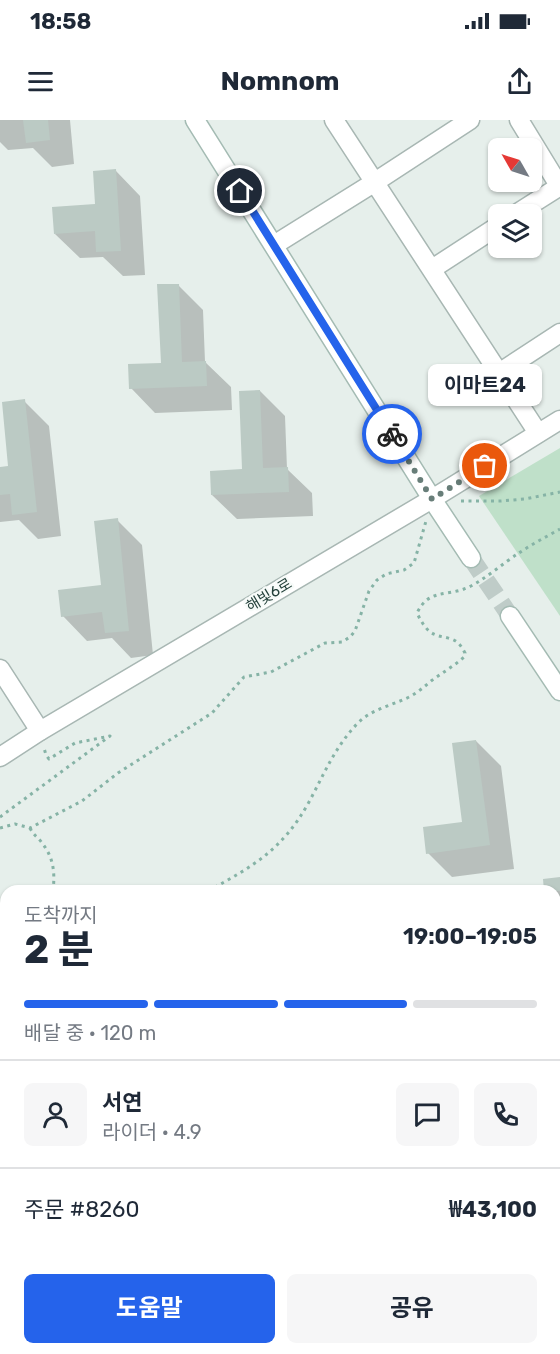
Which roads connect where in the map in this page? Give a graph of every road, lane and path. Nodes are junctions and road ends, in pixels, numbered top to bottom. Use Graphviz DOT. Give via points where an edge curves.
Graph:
graph roads {
  1 [pos="195,120"];
  2 [pos="470,120"];
  3 [pos="519,120"];
  4 [pos="342,123"];
  5 [pos="375,182"];
  6 [pos="560,186"];
  7 [pos="532,204"];
  8 [pos="488,233"];
  9 [pos="274,244"];
  10 [pos="432,269"];
  11 [pos="560,333"];
  12 [pos="499,373"];
  13 [pos="560,420"];
  14 [pos="538,433"];
  15 [pos="560,491"];
  16 [pos="432,499"];
  17 [pos="494,501"];
  18 [pos="560,529"];
  19 [pos="471,558"];
  20 [pos="414,563"];
  21 [pos="510,616"];
  22 [pos="0,669"];
  23 [pos="560,691"];
  24 [pos="40,731"];
  25 [pos="46,754"];
  26 [pos="0,757"];
  27 [pos="0,817"];
  28 [pos="0,828"];
  29 [pos="30,828"];
  30 [pos="54,885"];
  31 [pos="218,885"];
  1 -- 9 [label="street"];
  2 -- 5 [label="street"];
  3 -- 6 [label="street"];
  4 -- 5 [label="street"];
  5 -- 9 [label="street"];
  5 -- 10 [label="street"];
  6 -- 7 [label="street"];
  8 -- 10 [label="street"];
  9 -- 16 [label="street"];
  10 -- 12 [label="street"];
  11 -- 12 [label="street"];
  12 -- 14 [label="street"];
  13 -- 14 [label="street, 해빛6로"];
  14 -- 16 [label="street, 해빛6로"];
  15 -- 17 [label="path" via="525,500"];
  16 -- 19 [label="street"];
  16 -- 24 [label="street, 해빛6로"];
  18 -- 31 [label="path" via="466,588 425,600 417,613 423,624 430,632 459,643 464,657 412,696 379,708 358,722 331,758 289,833 259,861"];
  20 -- 29 [label="path" via="376,580 350,637 325,644 272,672 243,677 212,713 118,773 82,801"];
  21 -- 23 [label="street"];
  22 -- 24 [label="street"];
  24 -- 26 [label="street, 해빛6로"];
  25 -- 27 [label="path" via="49,759 75,743 110,736"];
  28 -- 29 [label="path" via="15,824"];
  29 -- 30 [label="path" via="51,857"];
}
